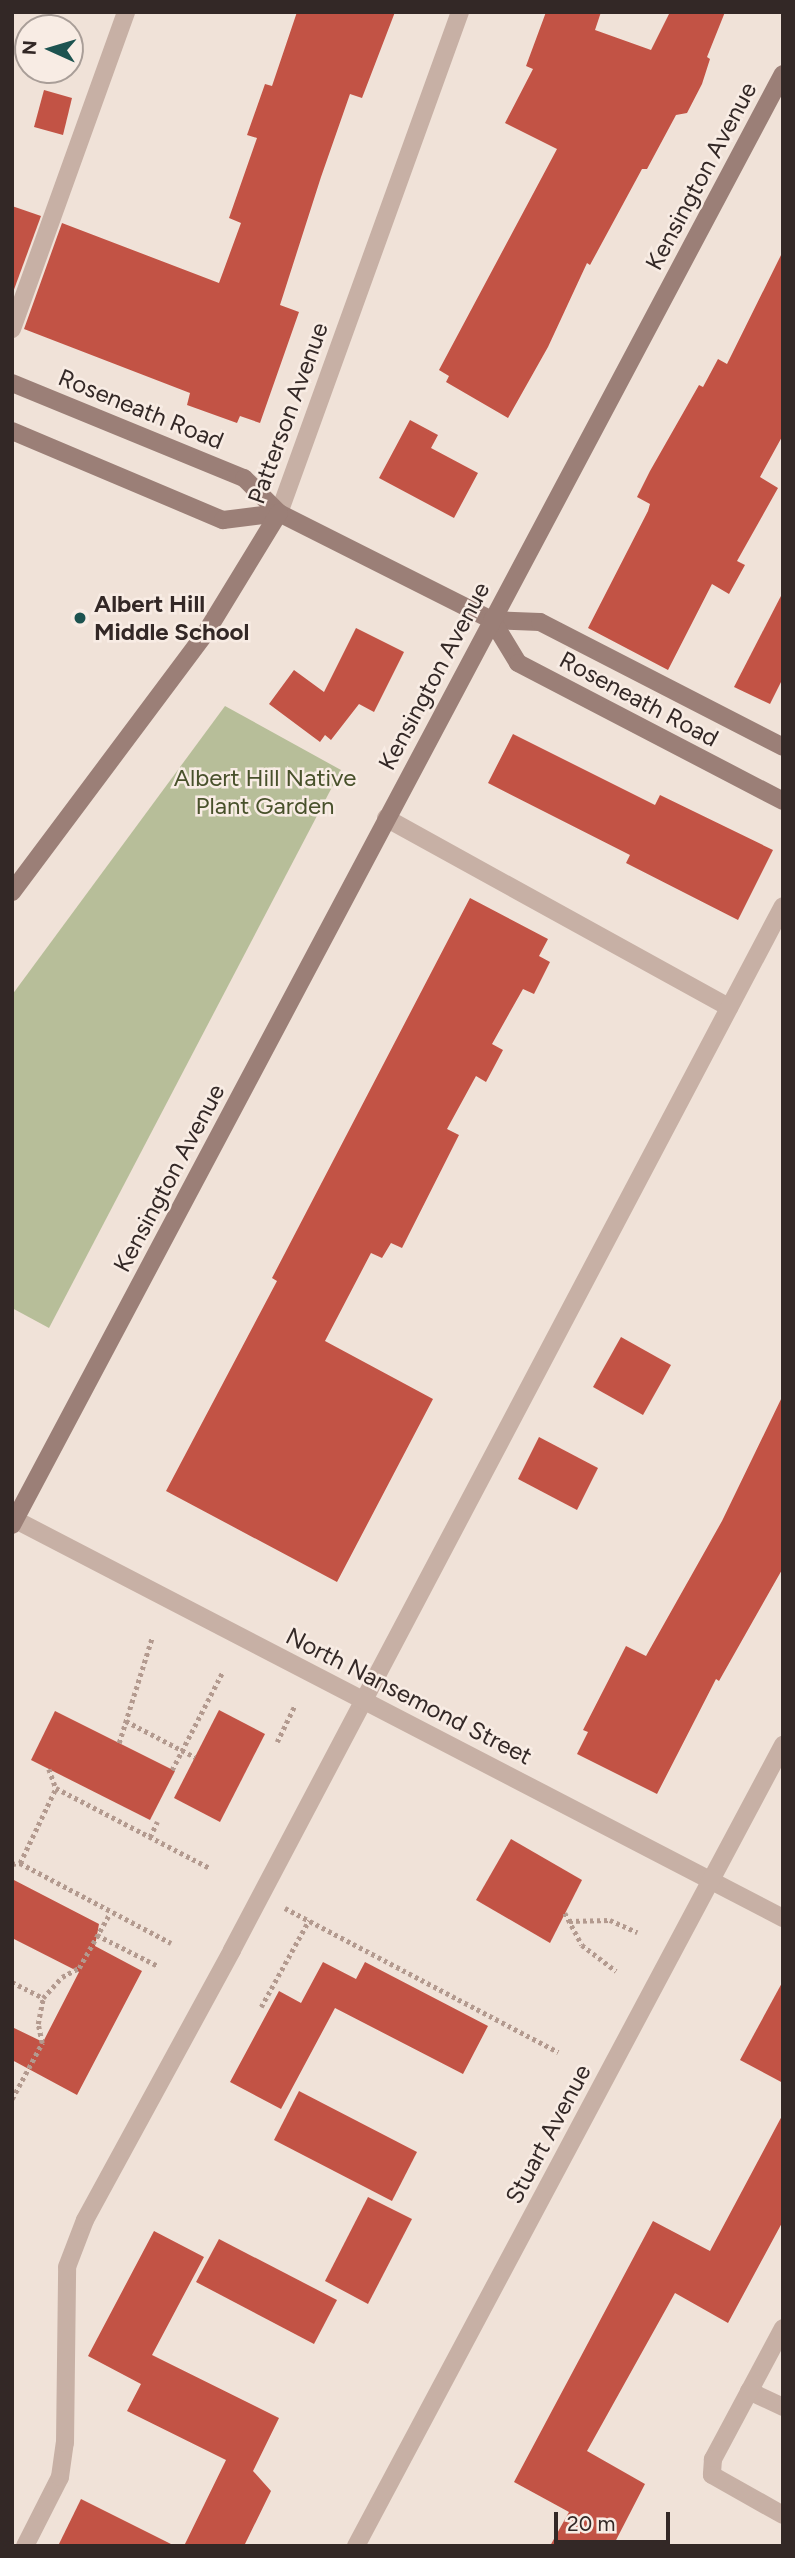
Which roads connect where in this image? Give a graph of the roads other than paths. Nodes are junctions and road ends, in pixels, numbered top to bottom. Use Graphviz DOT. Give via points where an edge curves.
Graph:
graph roads {
  1 [pos="126,12"];
  2 [pos="460,12"];
  3 [pos="783,74"];
  4 [pos="12,329"];
  5 [pos="12,383"];
  6 [pos="12,431"];
  7 [pos="279,513"];
  8 [pos="492,620"];
  9 [pos="783,747"];
  10 [pos="783,801"];
  11 [pos="386,818"];
  12 [pos="12,892"];
  13 [pos="783,906"];
  14 [pos="729,1007"];
  15 [pos="13,1521"];
  16 [pos="361,1699"];
  17 [pos="783,1745"];
  18 [pos="710,1881"];
  19 [pos="783,1918"];
  20 [pos="783,2328"];
  21 [pos="750,2390"];
  22 [pos="783,2407"];
  23 [pos="783,2515"];
  24 [pos="25,2546"];
  25 [pos="356,2546"];
  1 -- 4 [label="street"];
  2 -- 7 [label="street, Patterson Avenue"];
  3 -- 8 [label="street, Kensington Avenue"];
  5 -- 7 [label="street, Roseneath Road" via="244,478"];
  6 -- 7 [label="street" via="223,520"];
  7 -- 8 [label="street, Roseneath Road"];
  7 -- 12 [label="street, Patterson Avenue" via="205,634"];
  8 -- 9 [label="street, Roseneath Road" via="540,622"];
  8 -- 10 [label="street, Roseneath Road" via="517,663"];
  8 -- 11 [label="street, Kensington Avenue"];
  11 -- 14 [label="street"];
  11 -- 15 [label="street, Kensington Avenue"];
  13 -- 14 [label="street"];
  14 -- 16 [label="street"];
  15 -- 16 [label="street, North Nansemond Street"];
  16 -- 18 [label="street, North Nansemond Street"];
  16 -- 24 [label="street" via="220,1974 85,2220 67,2267 65,2443 60,2477"];
  17 -- 18 [label="street, Stuart Avenue"];
  18 -- 19 [label="street, North Nansemond Street"];
  18 -- 25 [label="street, Stuart Avenue"];
  20 -- 21 [label="street"];
  21 -- 22 [label="street"];
  21 -- 23 [label="street" via="713,2459 712,2474"];
}
